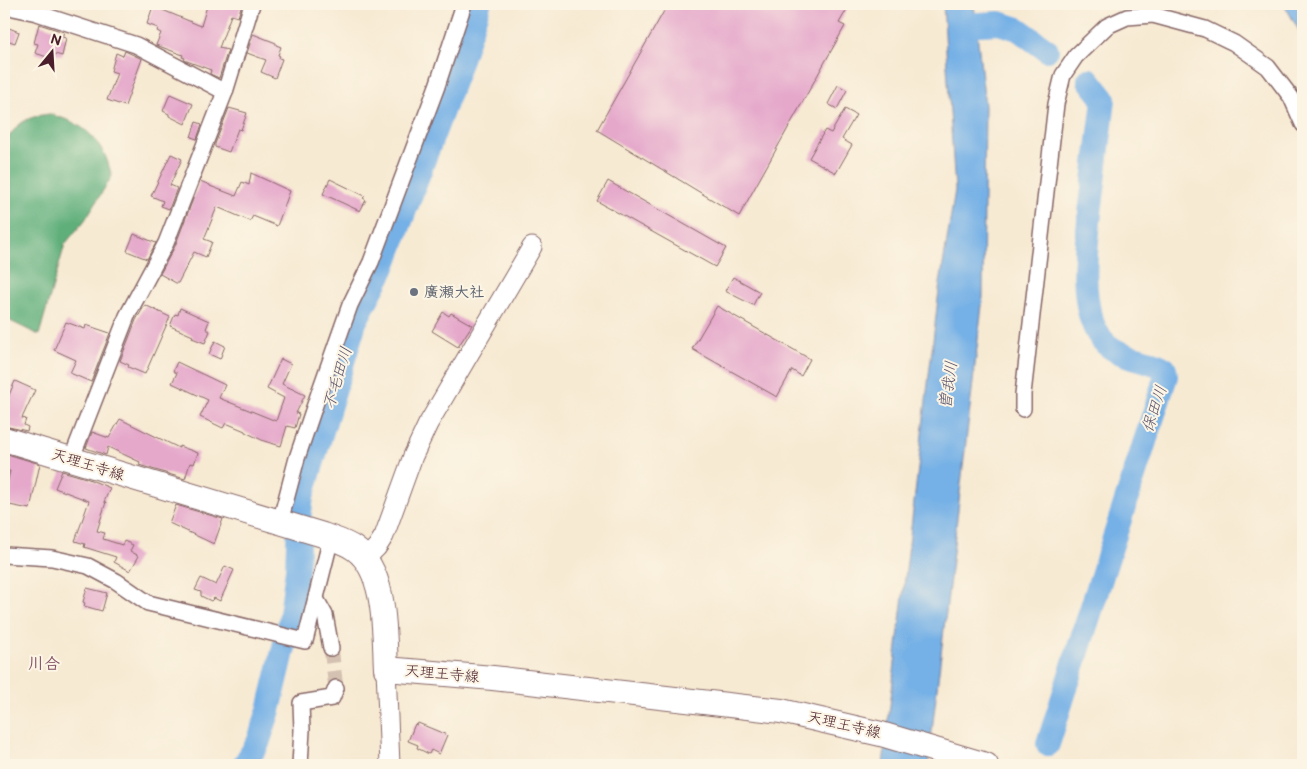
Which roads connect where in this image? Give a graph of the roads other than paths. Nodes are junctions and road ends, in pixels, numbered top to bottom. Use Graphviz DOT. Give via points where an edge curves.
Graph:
graph roads {
  1 [pos="252,4"];
  2 [pos="464,4"];
  3 [pos="4,6"];
  4 [pos="225,92"];
  5 [pos="1303,124"];
  6 [pos="532,246"];
  7 [pos="1023,409"];
  8 [pos="4,439"];
  9 [pos="71,460"];
  10 [pos="292,526"];
  11 [pos="331,538"];
  12 [pos="4,555"];
  13 [pos="366,558"];
  14 [pos="316,599"];
  15 [pos="330,648"];
  16 [pos="386,670"];
  17 [pos="336,688"];
  18 [pos="982,764"];
  19 [pos="300,765"];
  20 [pos="390,765"];
  1 -- 4 [label="street"];
  2 -- 10 [label="street" via="434,94 371,262 350,305 319,393 298,458"];
  3 -- 4 [label="street" via="37,13 136,45"];
  4 -- 9 [label="street" via="166,243 127,316"];
  5 -- 7 [label="street" via="1291,97 1268,67 1234,43 1205,30 1152,15 1127,17 1107,26 1076,56 1063,75 1056,104"];
  6 -- 13 [label="street" via="428,424 384,536"];
  8 -- 9 [label="main road, 天理王寺線"];
  9 -- 10 [label="main road, 天理王寺線"];
  10 -- 11 [label="main road, 天理王寺線"];
  11 -- 13 [label="main road, 天理王寺線" via="354,548"];
  11 -- 14 [label="street"];
  12 -- 14 [label="street" via="52,558 88,566 148,603 305,640"];
  13 -- 16 [label="main road, 天理王寺線" via="382,608"];
  14 -- 15 [label="street" via="325,615"];
  16 -- 18 [label="main road, 天理王寺線" via="493,678 780,711 842,724"];
  16 -- 20 [label="street"];
  17 -- 19 [label="street" via="332,698 302,703"];
}
